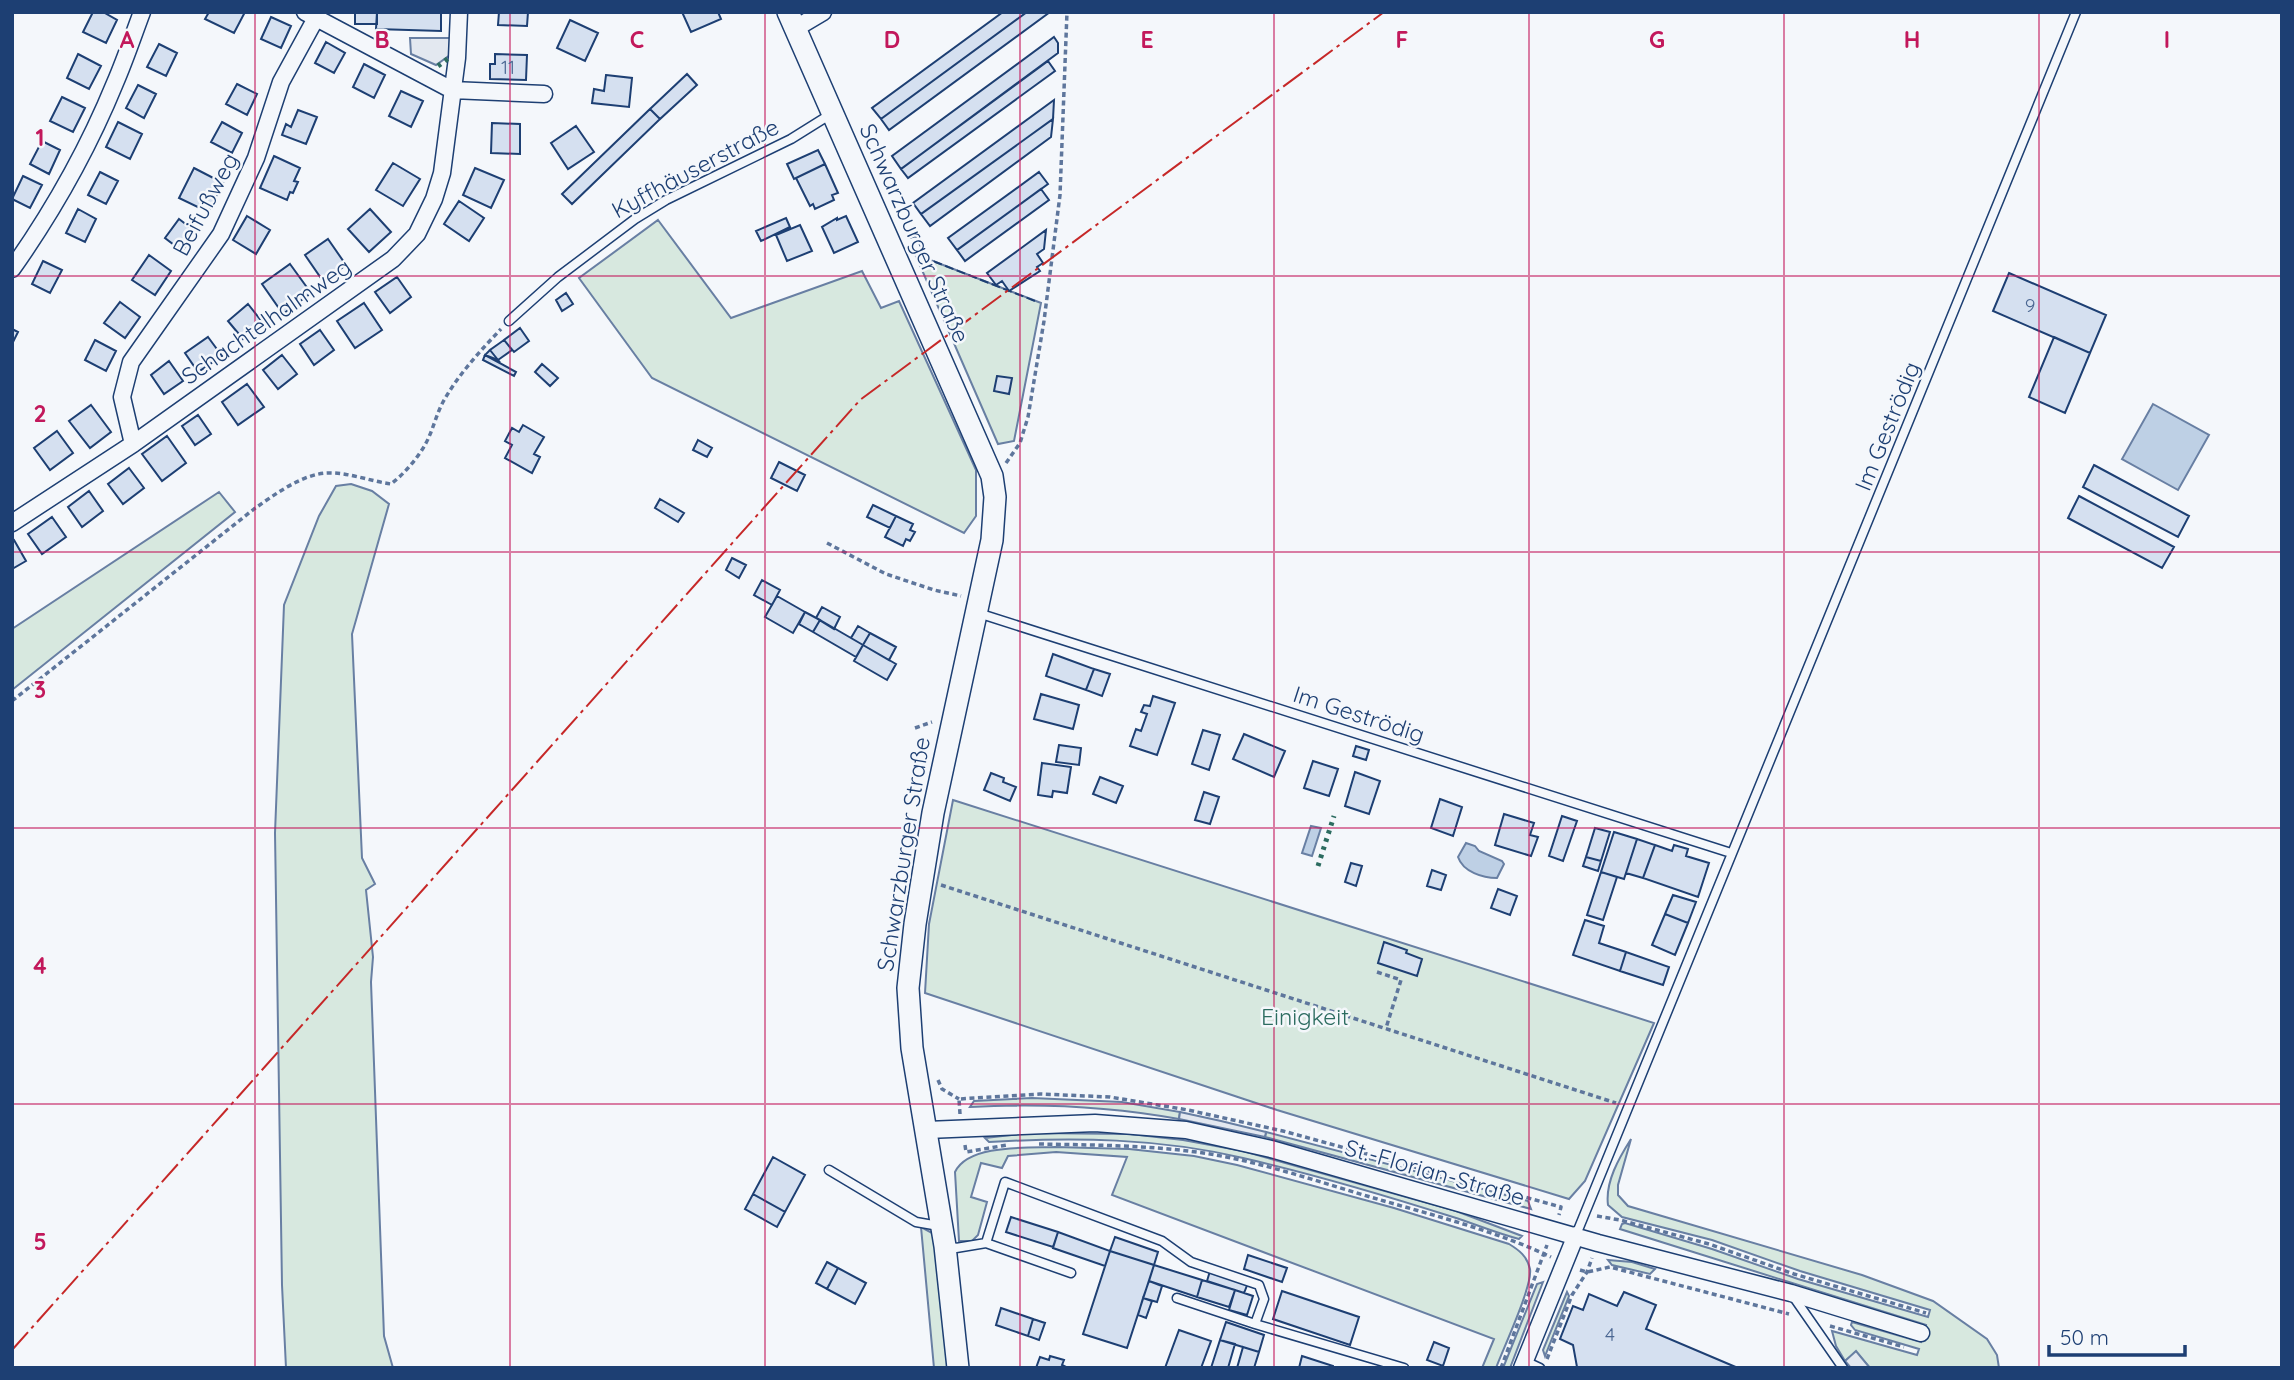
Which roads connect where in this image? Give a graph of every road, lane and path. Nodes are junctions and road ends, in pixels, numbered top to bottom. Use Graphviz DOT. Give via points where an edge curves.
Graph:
graph roads {
  1 [pos="142,12"];
  2 [pos="460,12"];
  3 [pos="1067,12"];
  4 [pos="2077,12"];
  5 [pos="821,14"];
  6 [pos="311,15"];
  7 [pos="792,20"];
  8 [pos="452,90"];
  9 [pos="544,94"];
  10 [pos="833,112"];
  11 [pos="12,269"];
  12 [pos="509,321"];
  13 [pos="133,444"];
  14 [pos="992,476"];
  15 [pos="12,523"];
  16 [pos="827,542"];
  17 [pos="976,606"];
  18 [pos="12,701"];
  19 [pos="1731,853"];
  20 [pos="921,882"];
  21 [pos="1377,972"];
  22 [pos="1386,1028"];
  23 [pos="1630,1107"];
  24 [pos="927,1130"];
  25 [pos="1016,1144"];
  26 [pos="1029,1144"];
  27 [pos="966,1152"];
  28 [pos="829,1170"];
  29 [pos="1584,1215"];
  30 [pos="1609,1218"];
  31 [pos="1554,1229"];
  32 [pos="1576,1235"];
  33 [pos="944,1236"];
  34 [pos="986,1243"];
  35 [pos="1598,1243"];
  36 [pos="1544,1254"];
  37 [pos="1565,1264"];
  38 [pos="1587,1272"];
  39 [pos="1071,1273"];
  40 [pos="1791,1293"];
  41 [pos="1177,1298"];
  42 [pos="1926,1313"];
  43 [pos="1810,1320"];
  44 [pos="1255,1324"];
  45 [pos="1921,1333"];
  46 [pos="1917,1351"];
  47 [pos="1523,1365"];
  48 [pos="958,1368"];
  49 [pos="1404,1368"];
  50 [pos="1501,1368"];
  51 [pos="1542,1368"];
  52 [pos="1843,1368"];
  1 -- 11 [label="street" via="81,156 45,222"];
  2 -- 8 [label="street, Schachtelhalmweg"];
  3 -- 14 [label="path" via="1060,195 1044,321 1020,443"];
  4 -- 19 [label="lane, Im Geströdig"];
  5 -- 7 [label="street"];
  6 -- 8 [label="street"];
  6 -- 13 [label="street, Beifußweg" via="281,82 256,158 220,234 131,362 122,397"];
  7 -- 10 [label="street, Schwarzburger Straße"];
  8 -- 9 [label="street"];
  8 -- 13 [label="street, Schachtelhalmweg" via="442,173 417,234 393,259"];
  10 -- 12 [label="lane, Kyffhäuserstraße" via="791,139 635,219"];
  10 -- 14 [label="street, Schwarzburger Straße"];
  12 -- 18 [label="path" via="458,380 427,441 391,484 325,473 288,485"];
  13 -- 15 [label="street, Schachtelhalmweg"];
  14 -- 17 [label="street, Schwarzburger Straße" via="992,540"];
  16 -- 17 [label="path" via="886,574"];
  17 -- 19 [label="lane, Im Geströdig"];
  17 -- 20 [label="street, Schwarzburger Straße"];
  19 -- 23 [label="lane, Im Geströdig"];
  20 -- 22 [label="path"];
  20 -- 24 [label="street, Schwarzburger Straße" via="908,988 912,1048"];
  21 -- 22 [label="path" via="1401,981"];
  22 -- 23 [label="path"];
  23 -- 29 [label="lane, Im Geströdig"];
  24 -- 31 [label="street, St.-Florian-Straße" via="1096,1123 1186,1130 1271,1149"];
  24 -- 33 [label="street, Schwarzburger Straße"];
  25 -- 27 [label="path"];
  26 -- 36 [label="path" via="1190,1151 1257,1165 1416,1210"];
  28 -- 33 [label="lane"];
  29 -- 30 [label="path"];
  29 -- 32 [label="lane, Im Geströdig"];
  30 -- 35 [label="path"];
  30 -- 42 [label="path" via="1709,1244"];
  31 -- 32 [label="street, St.-Florian-Straße"];
  31 -- 36 [label="path"];
  32 -- 35 [label="street, St.-Florian-Straße"];
  32 -- 37 [label="street"];
  33 -- 34 [label="lane" via="956,1248"];
  33 -- 48 [label="street, Schwarzburger Straße"];
  34 -- 39 [label="lane"];
  34 -- 44 [label="lane" via="1005,1182 1162,1241 1191,1262 1259,1285 1264,1299"];
  35 -- 38 [label="path"];
  35 -- 40 [label="street, St.-Florian-Straße"];
  36 -- 37 [label="path"];
  36 -- 50 [label="path"];
  37 -- 38 [label="path"];
  37 -- 47 [label="street"];
  38 -- 43 [label="path" via="1610,1267"];
  38 -- 51 [label="path" via="1572,1295"];
  40 -- 43 [label="lane"];
  40 -- 45 [label="street, St.-Florian-Straße"];
  41 -- 44 [label="lane"];
  43 -- 46 [label="path"];
  43 -- 52 [label="lane"];
  44 -- 49 [label="lane"];
  47 -- 51 [label="lane"];
}
